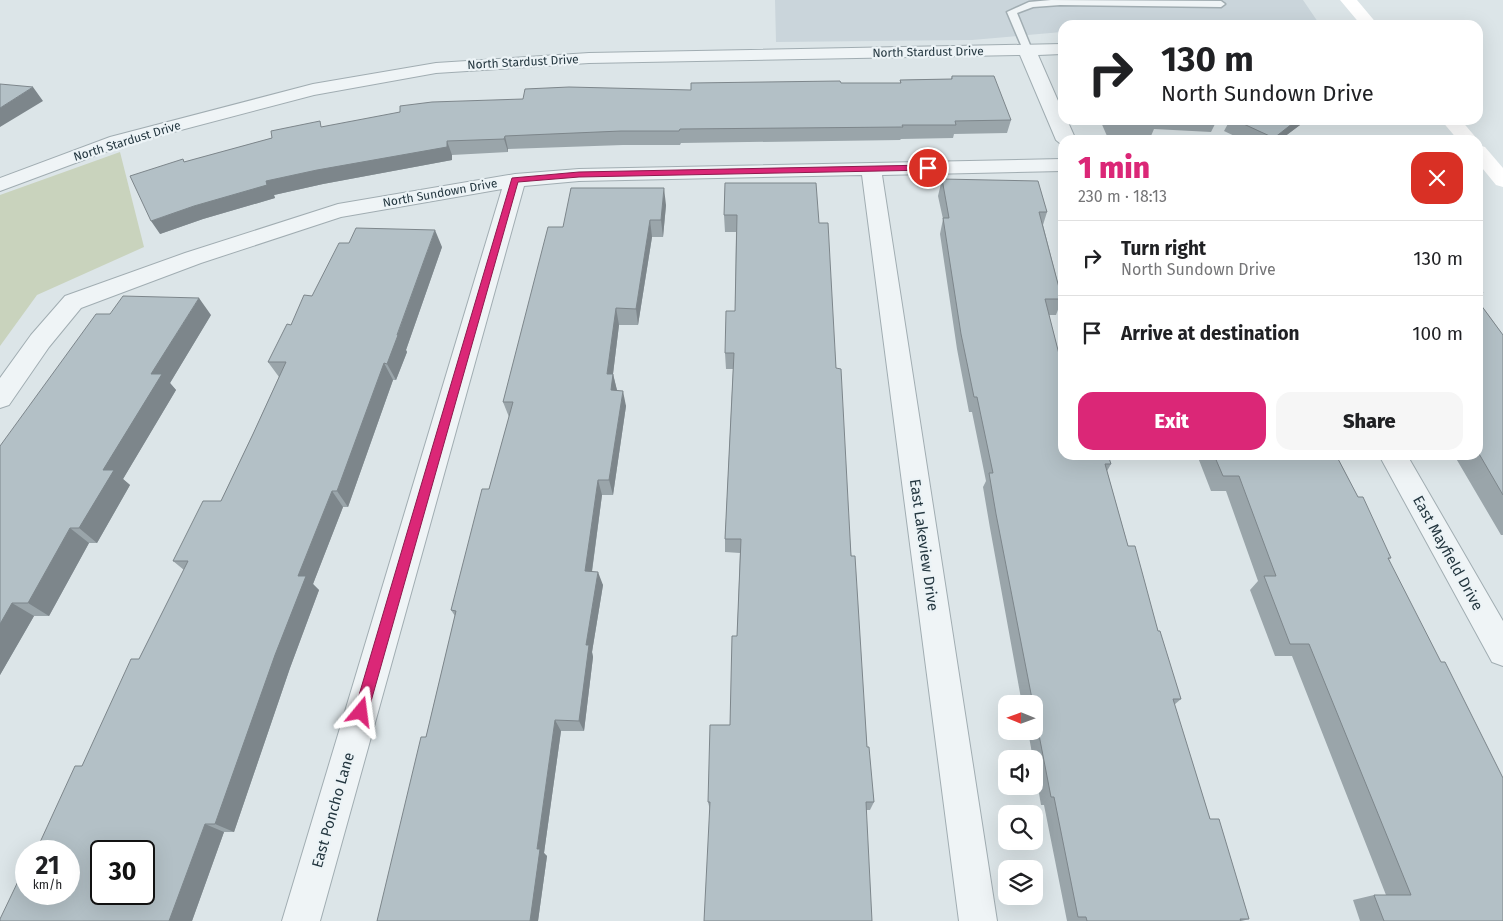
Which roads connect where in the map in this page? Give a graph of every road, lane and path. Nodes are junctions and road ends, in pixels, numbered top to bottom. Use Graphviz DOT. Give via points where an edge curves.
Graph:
graph roads {
  1 [pos="1348,0"];
  2 [pos="1157,2"];
  3 [pos="1220,4"];
  4 [pos="1366,20"];
  5 [pos="1058,49"];
  6 [pos="1027,50"];
  7 [pos="1058,122"];
  8 [pos="1455,125"];
  9 [pos="1464,135"];
  10 [pos="1483,157"];
  11 [pos="1058,165"];
  12 [pos="871,169"];
  13 [pos="515,180"];
  14 [pos="1503,181"];
  15 [pos="0,185"];
  16 [pos="0,398"];
  17 [pos="1396,460"];
  18 [pos="1503,651"];
  19 [pos="301,921"];
  20 [pos="978,921"];
  1 -- 4 [label="street"];
  2 -- 3 [label="lane"];
  2 -- 6 [label="lane" via="1032,4 1012,12"];
  5 -- 6 [label="street, North Stardust Drive"];
  6 -- 7 [label="street"];
  6 -- 15 [label="street, North Stardust Drive" via="589,58 436,68 313,90 220,113 117,141"];
  8 -- 9 [label="street"];
  10 -- 14 [label="street"];
  11 -- 12 [label="street, North Sundown Drive"];
  12 -- 13 [label="street, North Sundown Drive" via="579,174"];
  12 -- 20 [label="street, East Lakeview Drive"];
  13 -- 16 [label="street, North Sundown Drive" via="338,211 193,258 73,302 40,341"];
  13 -- 19 [label="street, East Poncho Lane"];
  17 -- 18 [label="street, East Mayfield Drive"];
}
